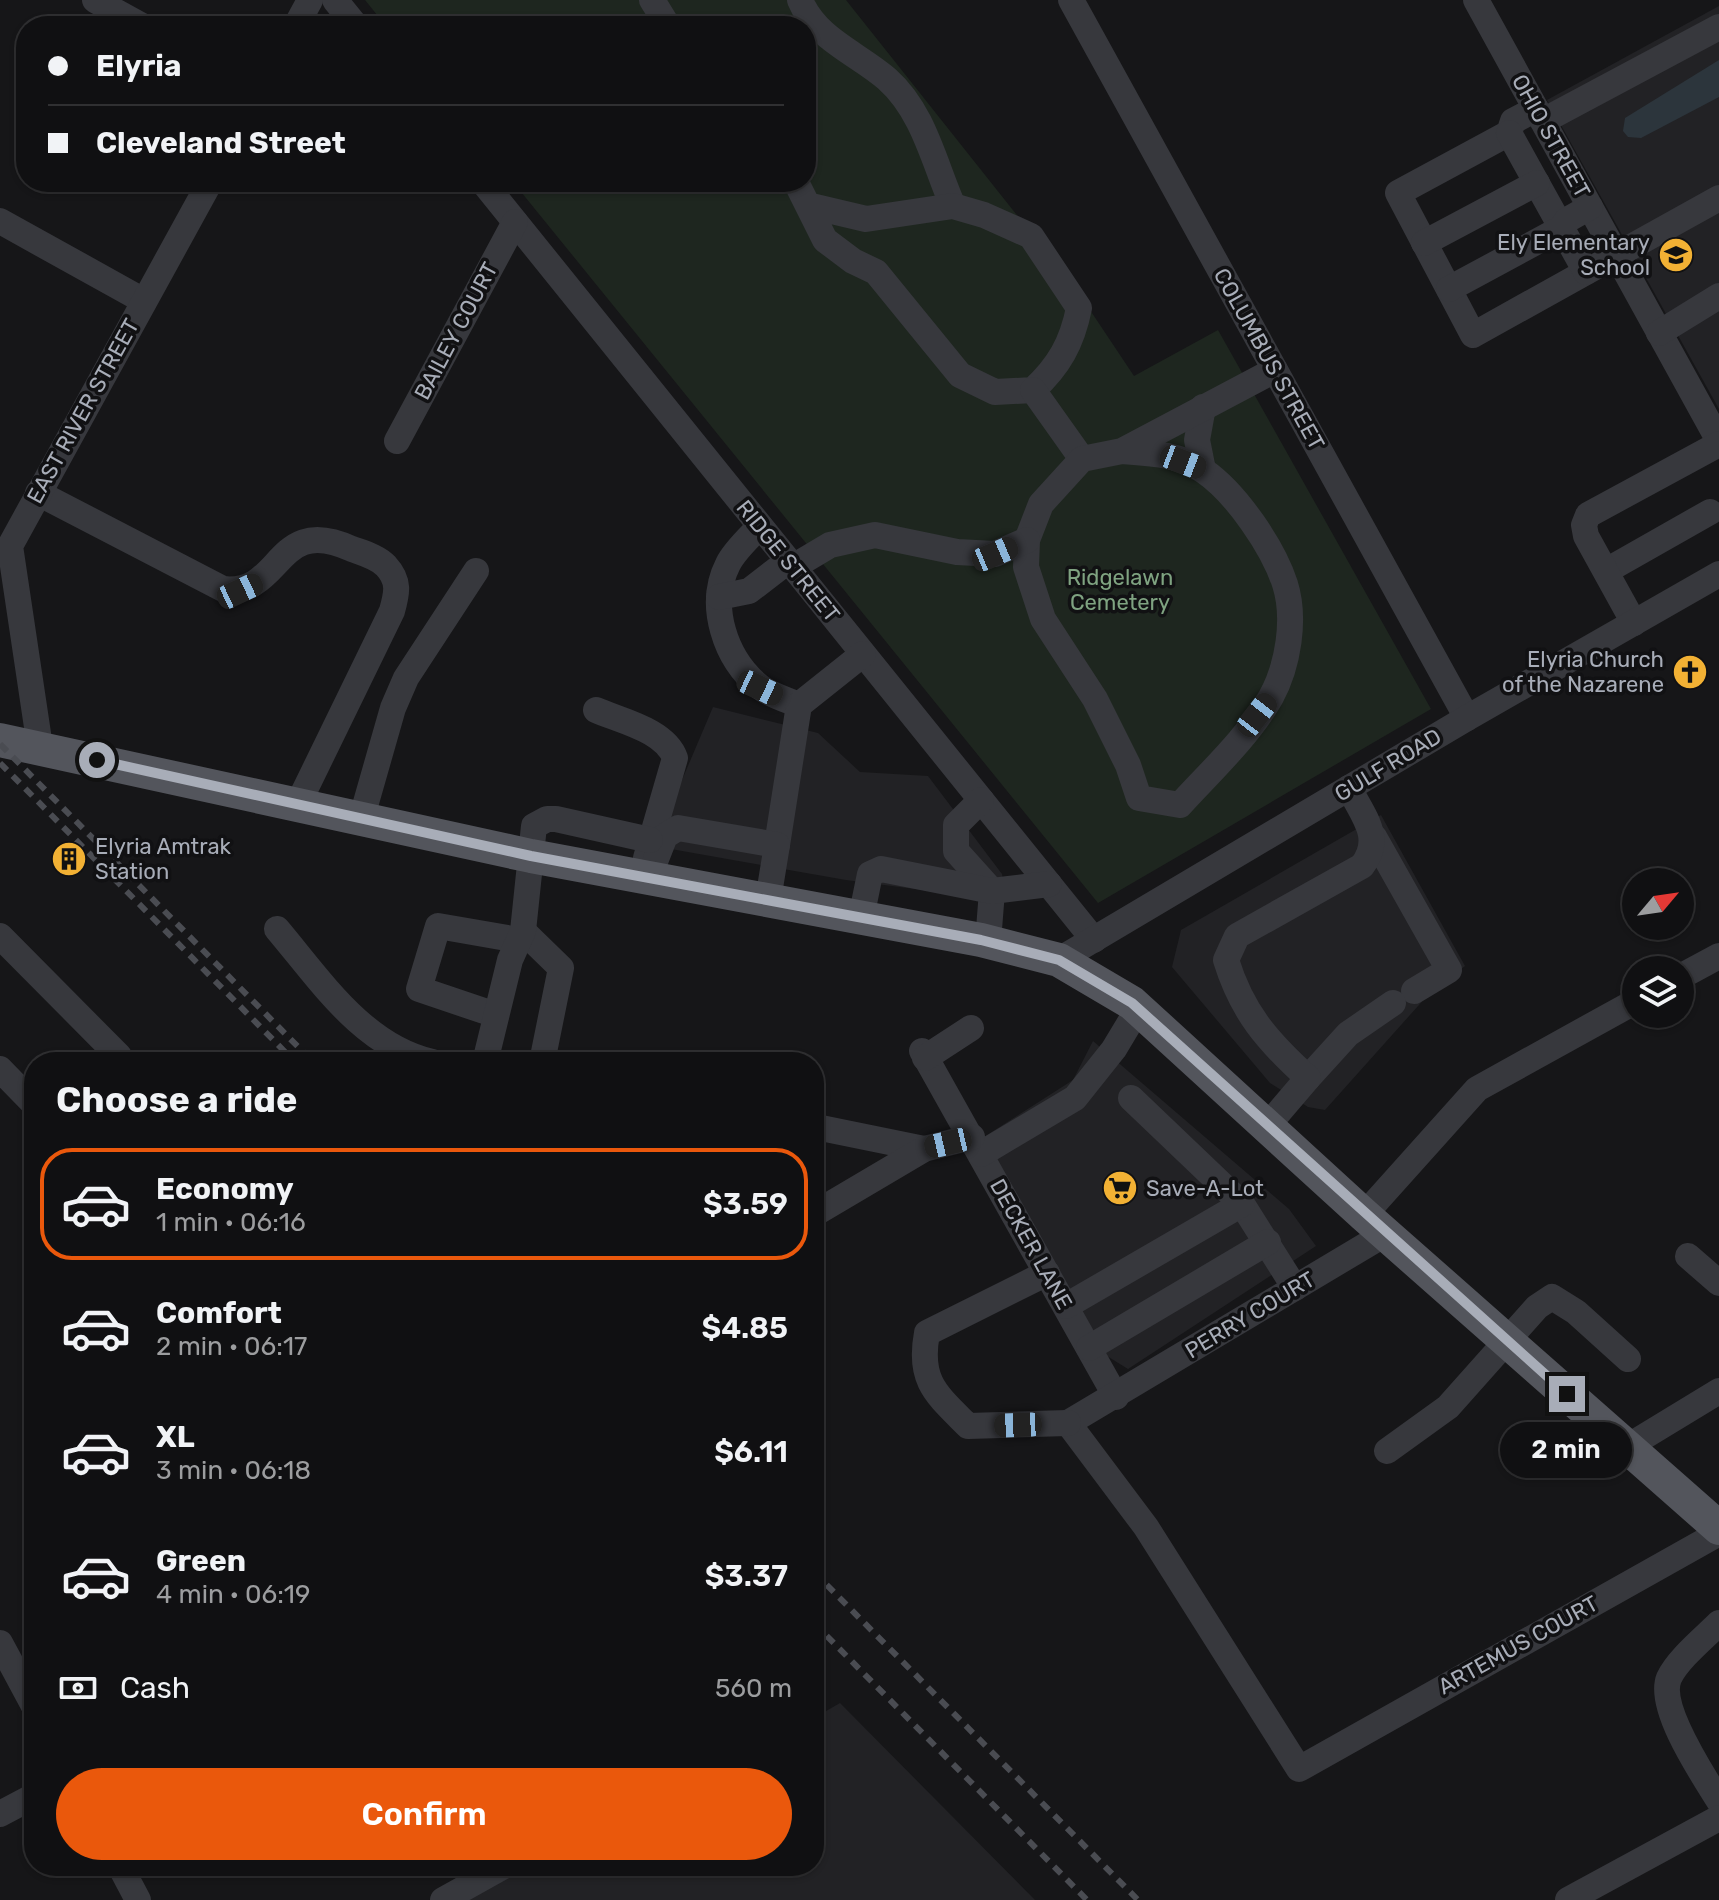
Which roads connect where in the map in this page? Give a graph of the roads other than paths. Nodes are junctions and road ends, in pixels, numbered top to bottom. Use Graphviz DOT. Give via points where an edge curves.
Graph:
graph roads {
  1 [pos="95,0"];
  2 [pos="335,0"];
  3 [pos="1071,0"];
  4 [pos="1476,0"];
  5 [pos="124,16"];
  6 [pos="348,16"];
  7 [pos="816,22"];
  8 [pos="1719,27"];
  9 [pos="1539,115"];
  10 [pos="1509,133"];
  11 [pos="1537,183"];
  12 [pos="204,192"];
  13 [pos="491,192"];
  14 [pos="802,192"];
  15 [pos="1719,198"];
  16 [pos="811,206"];
  17 [pos="953,206"];
  18 [pos="1590,207"];
  19 [pos="0,221"];
  20 [pos="515,222"];
  21 [pos="1562,228"];
  22 [pos="1424,243"];
  23 [pos="1616,255"];
  24 [pos="1586,272"];
  25 [pos="1449,289"];
  26 [pos="1719,296"];
  27 [pos="144,301"];
  28 [pos="1659,333"];
  29 [pos="1275,370"];
  30 [pos="1033,390"];
  31 [pos="1203,407"];
  32 [pos="397,441"];
  33 [pos="1719,442"];
  34 [pos="1122,451"];
  35 [pos="1082,459"];
  36 [pos="1203,470"];
  37 [pos="38,493"];
  38 [pos="1710,512"];
  39 [pos="760,526"];
  40 [pos="1027,540"];
  41 [pos="791,564"];
  42 [pos="476,571"];
  43 [pos="1606,571"];
  44 [pos="1719,574"];
  45 [pos="719,597"];
  46 [pos="1634,623"];
  47 [pos="863,654"];
  48 [pos="799,705"];
  49 [pos="596,710"];
  50 [pos="1467,718"];
  51 [pos="0,740"];
  52 [pos="40,747"];
  53 [pos="1349,788"];
  54 [pos="981,800"];
  55 [pos="297,806"];
  56 [pos="361,820"];
  57 [pos="586,826"];
  58 [pos="1374,837"];
  59 [pos="650,840"];
  60 [pos="777,845"];
  61 [pos="531,856"];
  62 [pos="580,865"];
  63 [pos="645,878"];
  64 [pos="1049,884"];
  65 [pos="992,891"];
  66 [pos="768,900"];
  67 [pos="861,918"];
  68 [pos="277,929"];
  69 [pos="0,936"];
  70 [pos="521,936"];
  71 [pos="1094,940"];
  72 [pos="988,942"];
  73 [pos="1719,956"];
  74 [pos="1059,960"];
  75 [pos="1694,969"];
  76 [pos="1138,1009"];
  77 [pos="1622,1009"];
  78 [pos="496,1015"];
  79 [pos="971,1028"];
  80 [pos="111,1052"];
  81 [pos="399,1052"];
  82 [pos="487,1052"];
  83 [pos="544,1052"];
  84 [pos="0,1069"];
  85 [pos="1308,1078"];
  86 [pos="24,1094"];
  87 [pos="1131,1098"];
  88 [pos="1267,1126"];
  89 [pos="824,1129"];
  90 [pos="977,1146"];
  91 [pos="924,1149"];
  92 [pos="1242,1204"];
  93 [pos="824,1208"];
  94 [pos="1375,1225"];
  95 [pos="1271,1248"];
  96 [pos="1688,1256"];
  97 [pos="1047,1273"];
  98 [pos="1719,1283"];
  99 [pos="1295,1288"];
  100 [pos="1066,1306"];
  101 [pos="1507,1341"];
  102 [pos="1089,1348"];
  103 [pos="1628,1359"];
  104 [pos="1719,1391"];
  105 [pos="1116,1397"];
  106 [pos="1068,1423"];
  107 [pos="1627,1447"];
  108 [pos="1387,1451"];
  109 [pos="1719,1531"];
  110 [pos="1719,1623"];
  111 [pos="0,1643"];
  112 [pos="24,1687"];
  113 [pos="24,1801"];
  114 [pos="1719,1801"];
  115 [pos="0,1814"];
  116 [pos="1719,1818"];
  117 [pos="125,1876"];
  118 [pos="486,1876"];
  119 [pos="138,1900"];
  120 [pos="443,1900"];
  121 [pos="1568,1900"];
  1 -- 5 [label="street"];
  2 -- 6 [label="street"];
  3 -- 29 [label="street, COLUMBUS STREET"];
  4 -- 9 [label="street, OHIO STREET"];
  7 -- 17 [label="street" via="839,48 887,80 922,123"];
  8 -- 9 [label="street"];
  9 -- 10 [label="street" via="1513,121"];
  9 -- 18 [label="street, OHIO STREET"];
  10 -- 11 [label="street"];
  10 -- 22 [label="street" via="1398,193"];
  11 -- 21 [label="street"];
  11 -- 22 [label="street"];
  12 -- 27 [label="street, EAST RIVER STREET"];
  13 -- 20 [label="street, RIDGE STREET"];
  14 -- 16 [label="street"];
  15 -- 23 [label="street"];
  16 -- 17 [label="street" via="866,219"];
  16 -- 30 [label="street" via="825,240 876,272 960,375 995,392"];
  17 -- 30 [label="street" via="1031,236 1079,308 1073,337 1054,370"];
  18 -- 21 [label="street"];
  18 -- 23 [label="street, OHIO STREET"];
  19 -- 27 [label="street"];
  20 -- 32 [label="street, BAILEY COURT"];
  20 -- 39 [label="street, RIDGE STREET"];
  21 -- 24 [label="street"];
  21 -- 25 [label="street"];
  22 -- 25 [label="street"];
  23 -- 24 [label="street"];
  23 -- 28 [label="street, OHIO STREET"];
  24 -- 25 [label="street" via="1473,335"];
  26 -- 28 [label="street"];
  27 -- 37 [label="street, EAST RIVER STREET"];
  28 -- 33 [label="street, OHIO STREET"];
  29 -- 31 [label="street"];
  29 -- 50 [label="street, COLUMBUS STREET"];
  30 -- 35 [label="street"];
  31 -- 34 [label="street"];
  31 -- 36 [label="street" via="1197,440"];
  33 -- 43 [label="street" via="1588,515 1586,536"];
  34 -- 35 [label="street"];
  34 -- 36 [label="street" via="1162,454"];
  35 -- 40 [label="street" via="1041,504"];
  36 -- 40 [label="street" via="1248,514 1286,585 1290,643 1271,697 1180,805 1139,798 1095,699 1043,619 1026,567"];
  37 -- 52 [label="street, EAST RIVER STREET" via="10,546"];
  37 -- 55 [label="street" via="223,589 240,591 257,583 290,548 306,540 331,539 383,562 398,591 392,611"];
  38 -- 43 [label="street"];
  39 -- 41 [label="street, RIDGE STREET"];
  39 -- 45 [label="street" via="728,563"];
  40 -- 41 [label="street" via="995,554 875,535 830,545"];
  41 -- 45 [label="street" via="749,591"];
  41 -- 47 [label="street, RIDGE STREET"];
  42 -- 56 [label="street" via="406,678"];
  43 -- 46 [label="street"];
  44 -- 46 [label="street, GULF ROAD"];
  45 -- 48 [label="street" via="721,631 738,662 760,688"];
  46 -- 50 [label="street, GULF ROAD"];
  47 -- 48 [label="street"];
  47 -- 54 [label="street, RIDGE STREET"];
  48 -- 60 [label="street"];
  49 -- 59 [label="street" via="656,736 673,751 673,775"];
  50 -- 53 [label="street, GULF ROAD"];
  51 -- 52 [label="main road"];
  52 -- 55 [label="main road"];
  53 -- 58 [label="street"];
  53 -- 71 [label="street, GULF ROAD"];
  54 -- 64 [label="street, RIDGE STREET"];
  54 -- 65 [label="street" via="956,825 956,851"];
  55 -- 56 [label="main road"];
  56 -- 61 [label="main road"];
  57 -- 59 [label="street"];
  57 -- 61 [label="street" via="556,819 538,822"];
  57 -- 62 [label="street"];
  58 -- 85 [label="street" via="1449,970 1348,1034"];
  58 -- 85 [label="street" via="1362,866 1237,936 1226,960 1238,998 1280,1053"];
  59 -- 63 [label="street"];
  60 -- 63 [label="street" via="678,828 665,836"];
  60 -- 66 [label="street"];
  61 -- 62 [label="main road"];
  61 -- 70 [label="street"];
  62 -- 63 [label="main road"];
  63 -- 66 [label="main road"];
  64 -- 65 [label="street"];
  64 -- 71 [label="street, RIDGE STREET"];
  65 -- 67 [label="street" via="881,869 870,874"];
  65 -- 72 [label="street"];
  66 -- 67 [label="main road"];
  67 -- 72 [label="main road"];
  68 -- 81 [label="street" via="351,1016"];
  69 -- 80 [label="street"];
  70 -- 78 [label="street"];
  70 -- 78 [label="street" via="438,926 419,989"];
  70 -- 83 [label="street" via="561,968"];
  71 -- 74 [label="street, GULF ROAD"];
  72 -- 74 [label="main road"];
  73 -- 75 [label="street"];
  74 -- 76 [label="main road"];
  76 -- 88 [label="main road"];
  76 -- 90 [label="street" via="1075,1098"];
  77 -- 94 [label="street, PERRY COURT" via="1477,1089"];
  78 -- 82 [label="street"];
  79 -- 90 [label="street, DECKER LANE" via="924,1054"];
  84 -- 86 [label="street"];
  85 -- 88 [label="street"];
  87 -- 92 [label="street"];
  88 -- 94 [label="main road"];
  89 -- 91 [label="street"];
  90 -- 91 [label="street"];
  90 -- 97 [label="street, DECKER LANE"];
  91 -- 93 [label="street"];
  92 -- 95 [label="street"];
  92 -- 100 [label="street"];
  94 -- 99 [label="street, PERRY COURT"];
  94 -- 101 [label="main road"];
  95 -- 99 [label="street"];
  95 -- 102 [label="street"];
  96 -- 98 [label="street"];
  97 -- 100 [label="street, DECKER LANE"];
  97 -- 106 [label="street" via="927,1333 922,1360 932,1391 968,1426"];
  99 -- 105 [label="street, PERRY COURT"];
  100 -- 102 [label="street, DECKER LANE"];
  101 -- 103 [label="street" via="1552,1297"];
  101 -- 107 [label="main road"];
  101 -- 108 [label="street" via="1448,1407"];
  102 -- 105 [label="street, DECKER LANE"];
  104 -- 107 [label="street"];
  105 -- 106 [label="street, PERRY COURT"];
  106 -- 109 [label="street, ARTEMUS COURT" via="1146,1527 1299,1769"];
  107 -- 109 [label="main road"];
  110 -- 114 [label="street" via="1670,1676 1666,1695 1676,1724"];
  111 -- 112 [label="street"];
  113 -- 115 [label="street"];
  116 -- 121 [label="street"];
  117 -- 119 [label="street"];
  118 -- 120 [label="street"];
}
